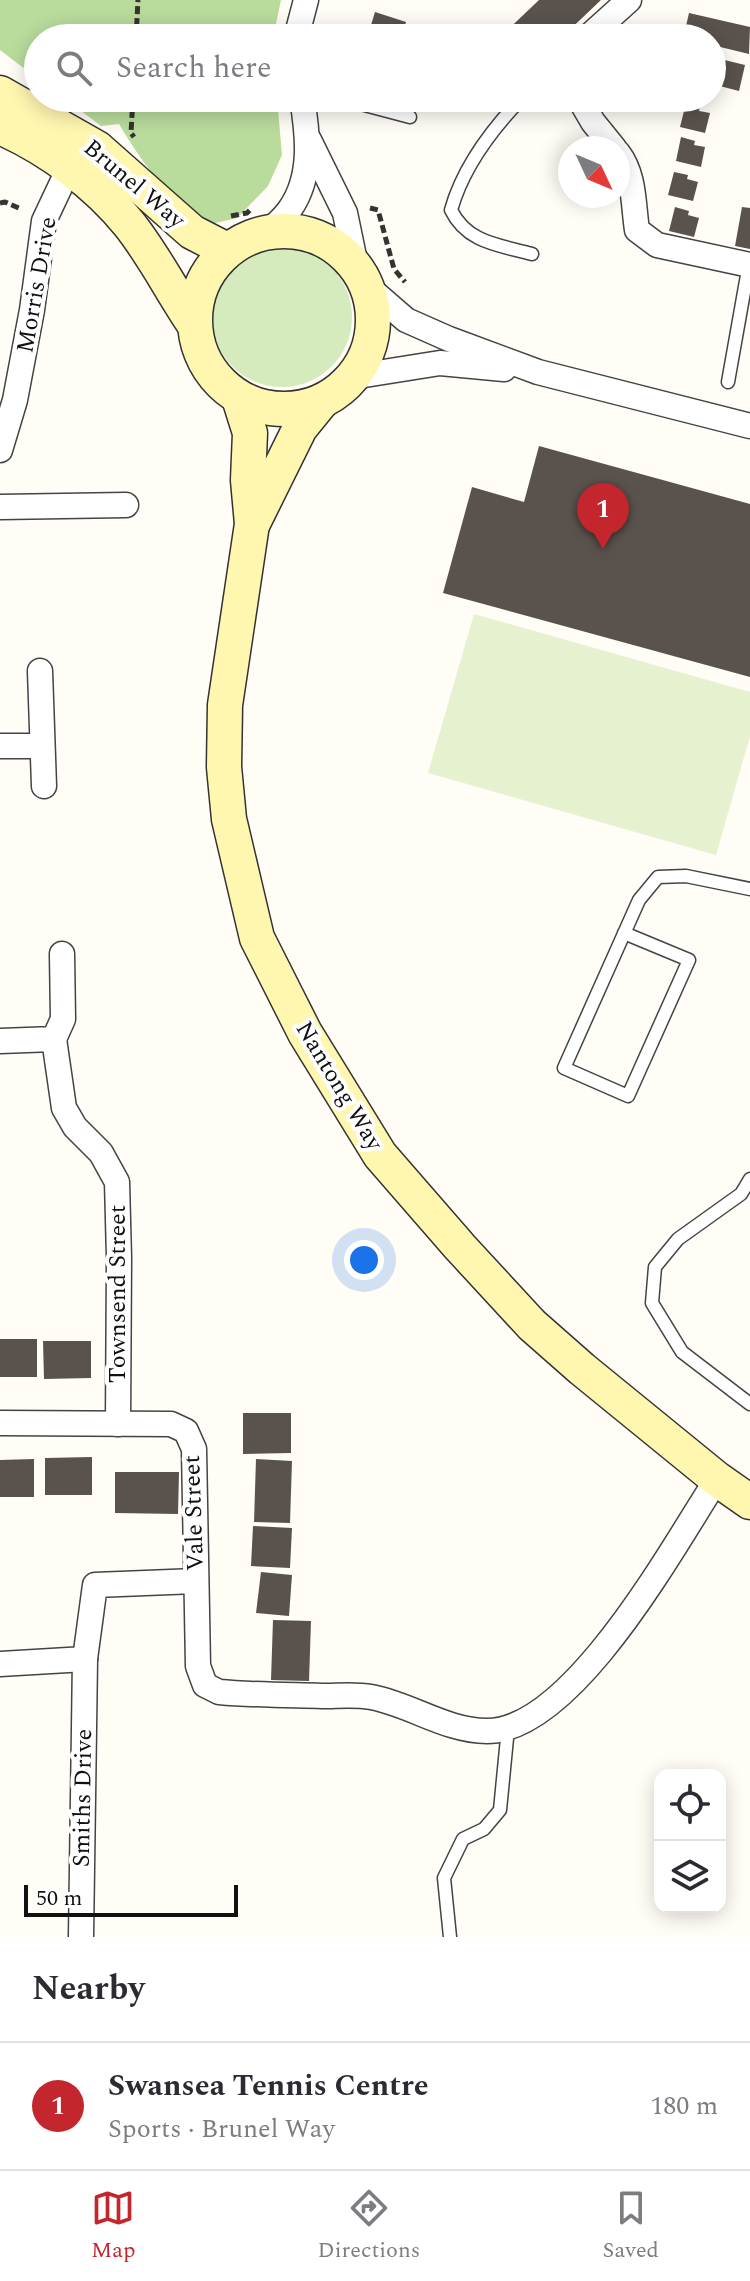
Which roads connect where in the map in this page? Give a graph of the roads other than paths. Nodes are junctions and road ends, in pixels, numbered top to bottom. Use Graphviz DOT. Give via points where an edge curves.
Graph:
graph roads {
  1 [pos="306,0"];
  2 [pos="629,0"];
  3 [pos="300,24"];
  4 [pos="602,24"];
  5 [pos="0,93"];
  6 [pos="24,107"];
  7 [pos="34,112"];
  8 [pos="304,112"];
  9 [pos="391,112"];
  10 [pos="508,112"];
  11 [pos="587,112"];
  12 [pos="410,117"];
  13 [pos="0,127"];
  14 [pos="604,136"];
  15 [pos="309,140"];
  16 [pos="69,168"];
  17 [pos="630,178"];
  18 [pos="263,218"];
  19 [pos="222,234"];
  20 [pos="532,254"];
  21 [pos="749,264"];
  22 [pos="362,276"];
  23 [pos="194,324"];
  24 [pos="538,372"];
  25 [pos="352,377"];
  26 [pos="728,382"];
  27 [pos="239,398"];
  28 [pos="322,401"];
  29 [pos="750,426"];
  30 [pos="0,450"];
  31 [pos="126,505"];
  32 [pos="0,507"];
  33 [pos="252,524"];
  34 [pos="40,671"];
  35 [pos="0,746"];
  36 [pos="42,746"];
  37 [pos="44,786"];
  38 [pos="750,889"];
  39 [pos="624,933"];
  40 [pos="62,954"];
  41 [pos="54,1039"];
  42 [pos="0,1041"];
  43 [pos="750,1179"];
  44 [pos="750,1404"];
  45 [pos="0,1423"];
  46 [pos="118,1424"];
  47 [pos="717,1479"];
  48 [pos="750,1502"];
  49 [pos="196,1581"];
  50 [pos="85,1659"];
  51 [pos="0,1664"];
  52 [pos="508,1728"];
  53 [pos="81,1937"];
  54 [pos="450,1937"];
  1 -- 3 [label="street"];
  2 -- 4 [label="street"];
  5 -- 6 [label="street, Brunel Way"];
  7 -- 19 [label="street, Brunel Way" via="97,148 183,225"];
  8 -- 15 [label="street"];
  9 -- 12 [label="lane"];
  10 -- 20 [label="lane" via="492,129 456,191 451,210 459,226 478,238"];
  11 -- 14 [label="street"];
  13 -- 16 [label="street, Brunel Way"];
  15 -- 18 [label="street" via="302,186 290,209"];
  15 -- 22 [label="street" via="345,213"];
  16 -- 23 [label="street, Brunel Way" via="129,224"];
  16 -- 30 [label="street, Morris Drive" via="44,221 18,385"];
  17 -- 21 [label="street" via="637,230 657,245"];
  18 -- 19 [label="street" via="246,239"];
  18 -- 22 [label="street" via="338,249"];
  19 -- 23 [label="street" via="197,298"];
  21 -- 26 [label="lane"];
  22 -- 24 [label="street" via="406,320"];
  22 -- 25 [label="street" via="374,311 372,336"];
  23 -- 27 [label="street" via="201,353 216,379"];
  24 -- 25 [label="street" via="440,363"];
  24 -- 29 [label="street"];
  25 -- 28 [label="street"];
  27 -- 28 [label="street" via="281,409"];
  27 -- 33 [label="street, Nantong Way" via="250,433"];
  28 -- 33 [label="street, Nantong Way" via="300,428"];
  31 -- 32 [label="street"];
  33 -- 47 [label="street, Nantong Way" via="225,705 224,767 229,819 257,938 305,1033 380,1155 532,1325"];
  34 -- 36 [label="street"];
  35 -- 36 [label="street"];
  36 -- 37 [label="street"];
  38 -- 39 [label="lane" via="686,876 658,877 639,900"];
  39 -- 39 [label="lane" via="564,1068 628,1096 689,960"];
  40 -- 41 [label="street, Townsend Street" via="63,1019"];
  41 -- 42 [label="street"];
  41 -- 46 [label="street, Townsend Street" via="64,1108 117,1182"];
  43 -- 44 [label="lane" via="741,1194 678,1239 655,1267 652,1303 682,1352"];
  45 -- 46 [label="street, Vale Street"];
  46 -- 49 [label="street, Vale Street" via="171,1424 186,1431 194,1449"];
  47 -- 48 [label="street, Nantong Way"];
  47 -- 52 [label="street" via="626,1618 570,1688 536,1715"];
  49 -- 50 [label="street, Smiths Drive" via="95,1585"];
  49 -- 52 [label="street, Vale Street" via="198,1666 205,1685 219,1692 369,1697 485,1731"];
  50 -- 51 [label="street"];
  50 -- 53 [label="street, Smiths Drive"];
  52 -- 54 [label="lane" via="500,1810 484,1829 463,1839 444,1878"];
}
